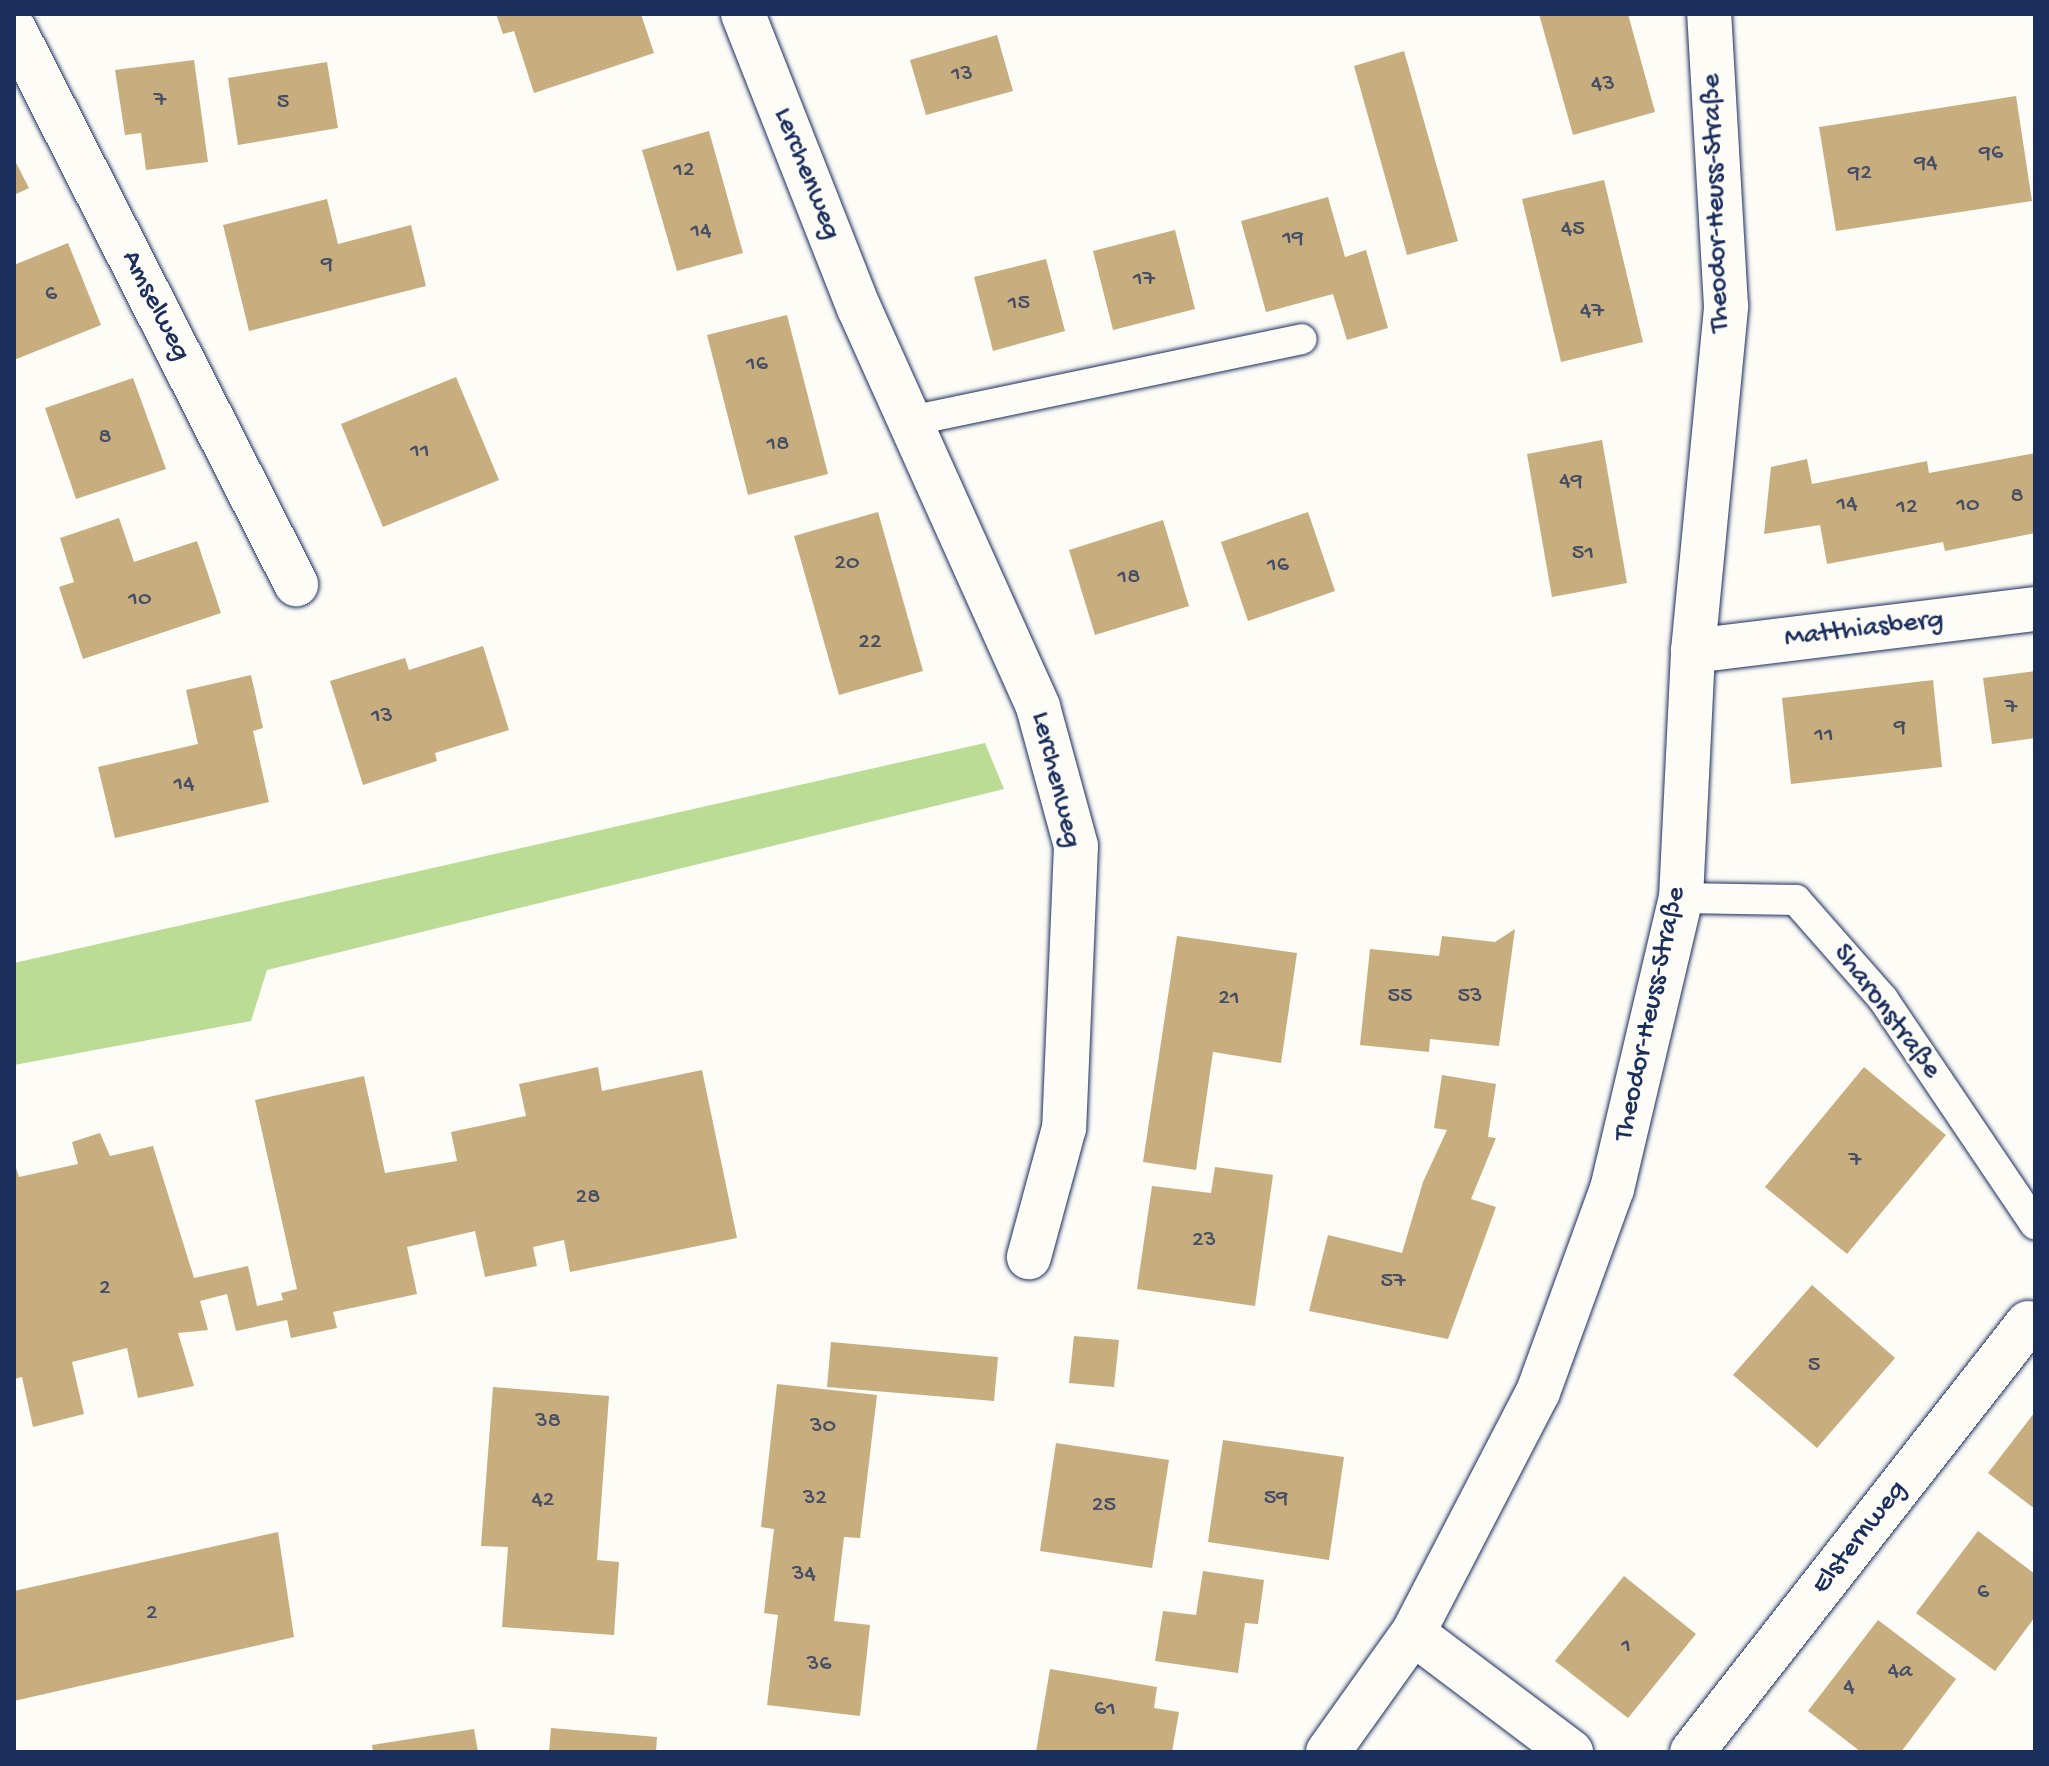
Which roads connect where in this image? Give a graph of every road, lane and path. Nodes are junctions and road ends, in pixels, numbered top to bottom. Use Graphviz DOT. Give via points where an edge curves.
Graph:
graph roads {
  1 [pos="743,14"];
  2 [pos="1709,14"];
  3 [pos="14,29"];
  4 [pos="1302,339"];
  5 [pos="910,421"];
  6 [pos="296,584"];
  7 [pos="2035,609"];
  8 [pos="1693,651"];
  9 [pos="1681,898"];
  10 [pos="2035,1224"];
  11 [pos="1029,1257"];
  12 [pos="2028,1323"];
  13 [pos="1413,1633"];
  14 [pos="1328,1752"];
  15 [pos="1571,1752"];
  16 [pos="1692,1752"];
  1 -- 5 [label="street, Lerchenweg" via="859,308"];
  2 -- 8 [label="street, Theodor-Heuss-Straße" via="1726,306"];
  3 -- 6 [label="street, Amselweg"];
  4 -- 5 [label="lane"];
  5 -- 11 [label="street, Lerchenweg" via="1038,707 1076,846 1064,1128"];
  7 -- 8 [label="street, Matthiasberg"];
  8 -- 9 [label="street, Theodor-Heuss-Straße"];
  9 -- 10 [label="lane, Sharonstraße" via="1796,900 1883,999"];
  9 -- 13 [label="street, Theodor-Heuss-Straße" via="1612,1189 1538,1392"];
  12 -- 16 [label="street, Elsternweg"];
  13 -- 14 [label="street, Theodor-Heuss-Straße"];
  13 -- 15 [label="street"];
}
